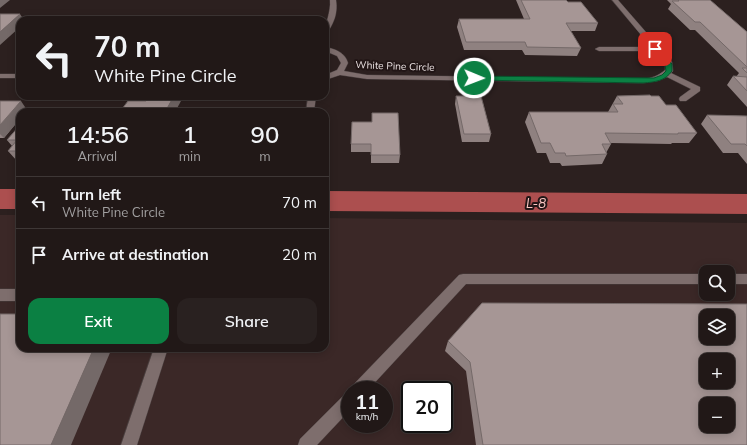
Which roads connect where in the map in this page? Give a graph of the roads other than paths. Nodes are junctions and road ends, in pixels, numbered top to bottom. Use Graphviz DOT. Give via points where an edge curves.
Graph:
graph roads {
  1 [pos="332,0"];
  2 [pos="615,0"];
  3 [pos="329,25"];
  4 [pos="599,49"];
  5 [pos="655,49"];
  6 [pos="329,50"];
  7 [pos="339,72"];
  8 [pos="666,74"];
  9 [pos="0,76"];
  10 [pos="16,76"];
  11 [pos="329,76"];
  12 [pos="683,99"];
  13 [pos="699,279"];
  14 [pos="735,279"];
  15 [pos="747,279"];
  16 [pos="0,295"];
  17 [pos="16,295"];
  18 [pos="160,352"];
  19 [pos="367,381"];
  20 [pos="341,408"];
  21 [pos="129,445"];
  22 [pos="306,445"];
  1 -- 3 [label="lane" via="334,9"];
  2 -- 5 [label="lane"];
  4 -- 5 [label="lane"];
  5 -- 8 [label="lane" via="668,64 669,71"];
  6 -- 7 [label="lane" via="343,57 344,67"];
  7 -- 8 [label="lane, White Pine Circle" via="367,77 643,81 656,80"];
  7 -- 11 [label="lane"];
  8 -- 12 [label="lane" via="697,90"];
  9 -- 10 [label="lane"];
  13 -- 19 [label="lane" via="463,279"];
  14 -- 15 [label="lane"];
  16 -- 17 [label="lane"];
  18 -- 21 [label="lane"];
  20 -- 22 [label="lane"];
}
